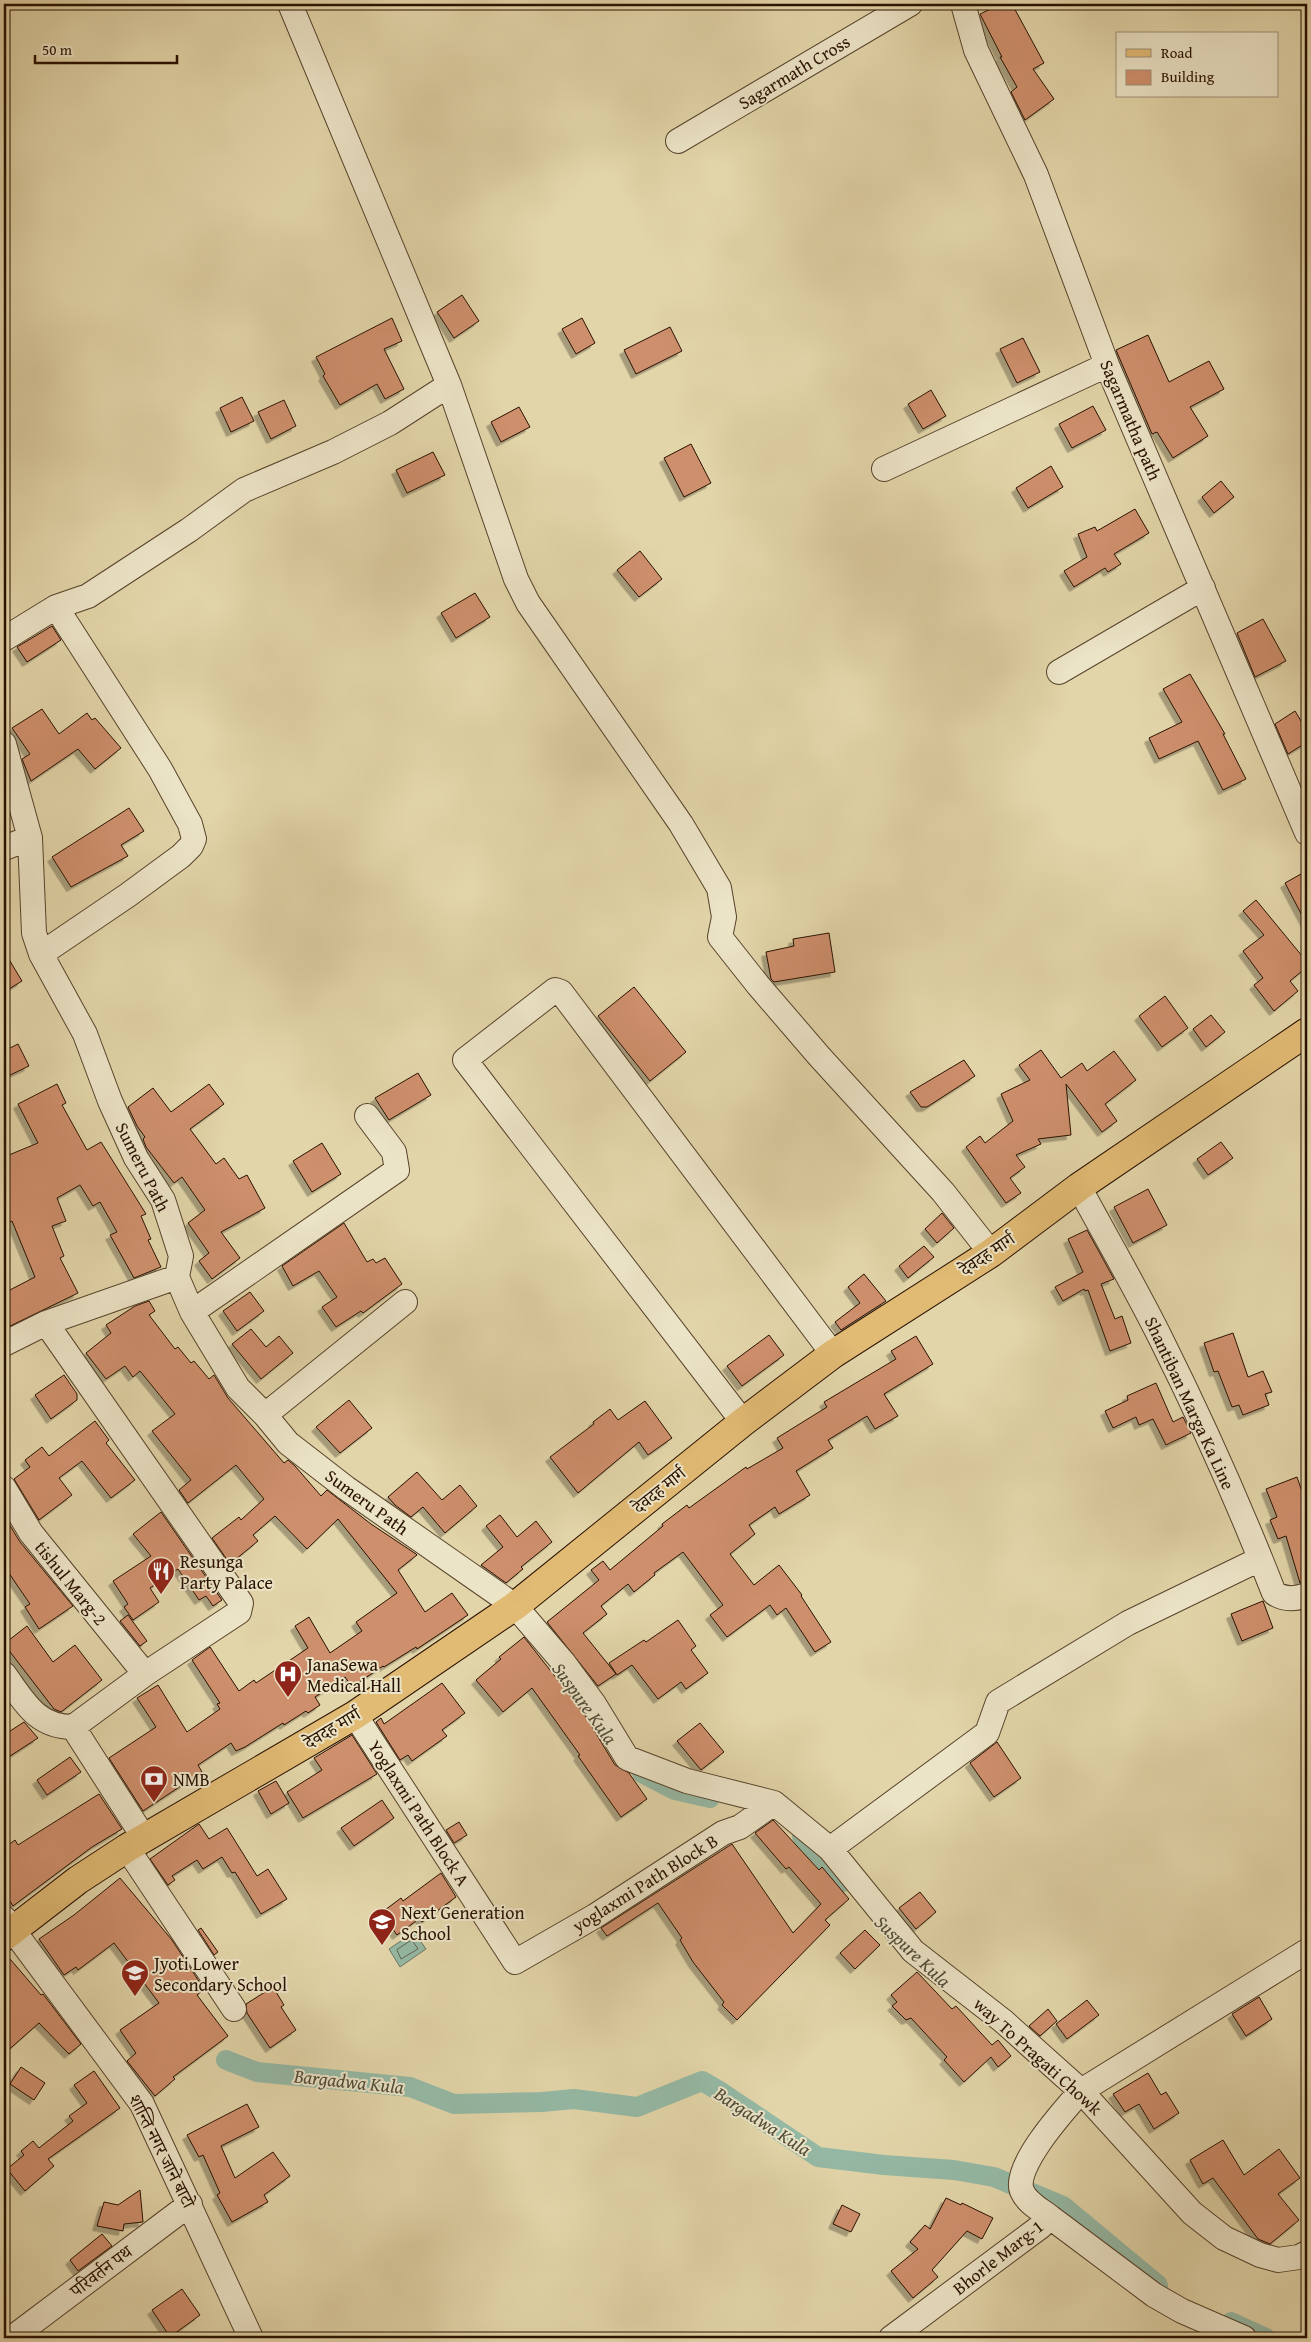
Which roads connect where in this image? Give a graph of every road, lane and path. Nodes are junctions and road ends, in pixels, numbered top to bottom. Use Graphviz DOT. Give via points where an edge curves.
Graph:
graph roads {
  1 [pos="290,4"];
  2 [pos="910,4"];
  3 [pos="962,4"];
  4 [pos="678,141"];
  5 [pos="1107,365"];
  6 [pos="449,385"];
  7 [pos="884,469"];
  8 [pos="1203,588"];
  9 [pos="56,607"];
  10 [pos="4,640"];
  11 [pos="1059,672"];
  12 [pos="4,744"];
  13 [pos="1307,833"];
  14 [pos="30,838"];
  15 [pos="4,848"];
  16 [pos="42,954"];
  17 [pos="1307,1032"];
  18 [pos="367,1116"];
  19 [pos="1079,1187"];
  20 [pos="990,1253"];
  21 [pos="177,1277"];
  22 [pos="405,1302"];
  23 [pos="192,1312"];
  24 [pos="46,1323"];
  25 [pos="4,1344"];
  26 [pos="833,1354"];
  27 [pos="265,1415"];
  28 [pos="743,1422"];
  29 [pos="4,1488"];
  30 [pos="1260,1558"];
  31 [pos="1307,1595"];
  32 [pos="515,1606"];
  33 [pos="4,1674"];
  34 [pos="145,1674"];
  35 [pos="355,1715"];
  36 [pos="73,1727"];
  37 [pos="774,1803"];
  38 [pos="134,1844"];
  39 [pos="830,1848"];
  40 [pos="7,1928"];
  41 [pos="1307,1951"];
  42 [pos="515,1962"];
  43 [pos="234,2008"];
  44 [pos="1081,2091"];
  45 [pos="190,2204"];
  46 [pos="1050,2217"];
  47 [pos="1307,2253"];
  48 [pos="12,2338"];
  49 [pos="251,2338"];
  50 [pos="892,2338"];
  51 [pos="1244,2338"];
  1 -- 6 [label="street"];
  2 -- 4 [label="street, Sagarmath Cross"];
  3 -- 5 [label="street, Sagarmatha path" via="976,50 1036,175"];
  5 -- 7 [label="street"];
  5 -- 8 [label="street, Sagarmatha path"];
  6 -- 9 [label="street" via="390,423 333,452 244,490 88,596"];
  6 -- 20 [label="street" via="516,579 528,603 681,824 720,888 724,917 720,937 819,1056 943,1192"];
  8 -- 11 [label="street"];
  8 -- 13 [label="street, Sagarmatha path"];
  9 -- 10 [label="street"];
  9 -- 16 [label="street" via="160,769 190,824 194,839 181,856"];
  12 -- 14 [label="street, Sumeru Path"];
  14 -- 15 [label="street"];
  14 -- 16 [label="street, Sumeru Path" via="34,933"];
  16 -- 21 [label="street, Sumeru Path" via="85,1034 136,1158 163,1200 182,1256"];
  17 -- 19 [label="main road, देवदह मार्ग"];
  18 -- 23 [label="street" via="394,1152 396,1170"];
  19 -- 20 [label="main road, देवदह मार्ग"];
  19 -- 30 [label="street, Shantiban Marga Ka Line" via="1163,1344 1223,1470"];
  20 -- 26 [label="main road, देवदह मार्ग"];
  21 -- 23 [label="street, Sumeru Path"];
  21 -- 24 [label="street"];
  22 -- 27 [label="street"];
  23 -- 27 [label="street, Sumeru Path" via="238,1388"];
  24 -- 25 [label="street"];
  24 -- 34 [label="street" via="241,1603 239,1612"];
  26 -- 28 [label="main road, देवदह मार्ग"];
  26 -- 28 [label="street" via="561,992 555,990 465,1060"];
  27 -- 32 [label="street, Sumeru Path" via="288,1443 331,1477"];
  28 -- 32 [label="main road, देवदह मार्ग"];
  29 -- 34 [label="street, tishul Marg-2" via="31,1533"];
  30 -- 31 [label="street, Shantiban Marga Ka Line" via="1274,1593 1280,1598"];
  30 -- 39 [label="street" via="1128,1623 998,1702 987,1733"];
  32 -- 35 [label="main road, देवदह मार्ग"];
  32 -- 37 [label="street, way To Pragati Chowk" via="578,1683 628,1758 687,1782"];
  33 -- 36 [label="street" via="41,1720 60,1727"];
  34 -- 36 [label="street"];
  35 -- 38 [label="main road, देवदह मार्ग"];
  35 -- 42 [label="street, Yoglaxmi Path Block A"];
  36 -- 38 [label="street" via="139,1830"];
  37 -- 39 [label="street, way To Pragati Chowk"];
  37 -- 42 [label="street, yoglaxmi Path Block B" via="740,1827 723,1834 595,1916"];
  38 -- 40 [label="main road, देवदह मार्ग"];
  38 -- 43 [label="street"];
  39 -- 44 [label="street, way To Pragati Chowk" via="913,1951 996,2015"];
  40 -- 45 [label="street, शान्ति नगर जाने बाटो" via="142,2104"];
  41 -- 44 [label="street"];
  44 -- 46 [label="street, Bhorle Marg-1" via="1036,2147 1022,2178 1021,2190 1029,2201"];
  44 -- 47 [label="street, way To Pragati Chowk" via="1192,2213 1224,2238 1260,2256 1278,2260"];
  45 -- 48 [label="street, परिवर्तन पथ"];
  45 -- 49 [label="street, शान्ति नगर जाने बाटो"];
  46 -- 50 [label="street, Bhorle Marg-1"];
  46 -- 51 [label="street" via="1154,2296"];
}
